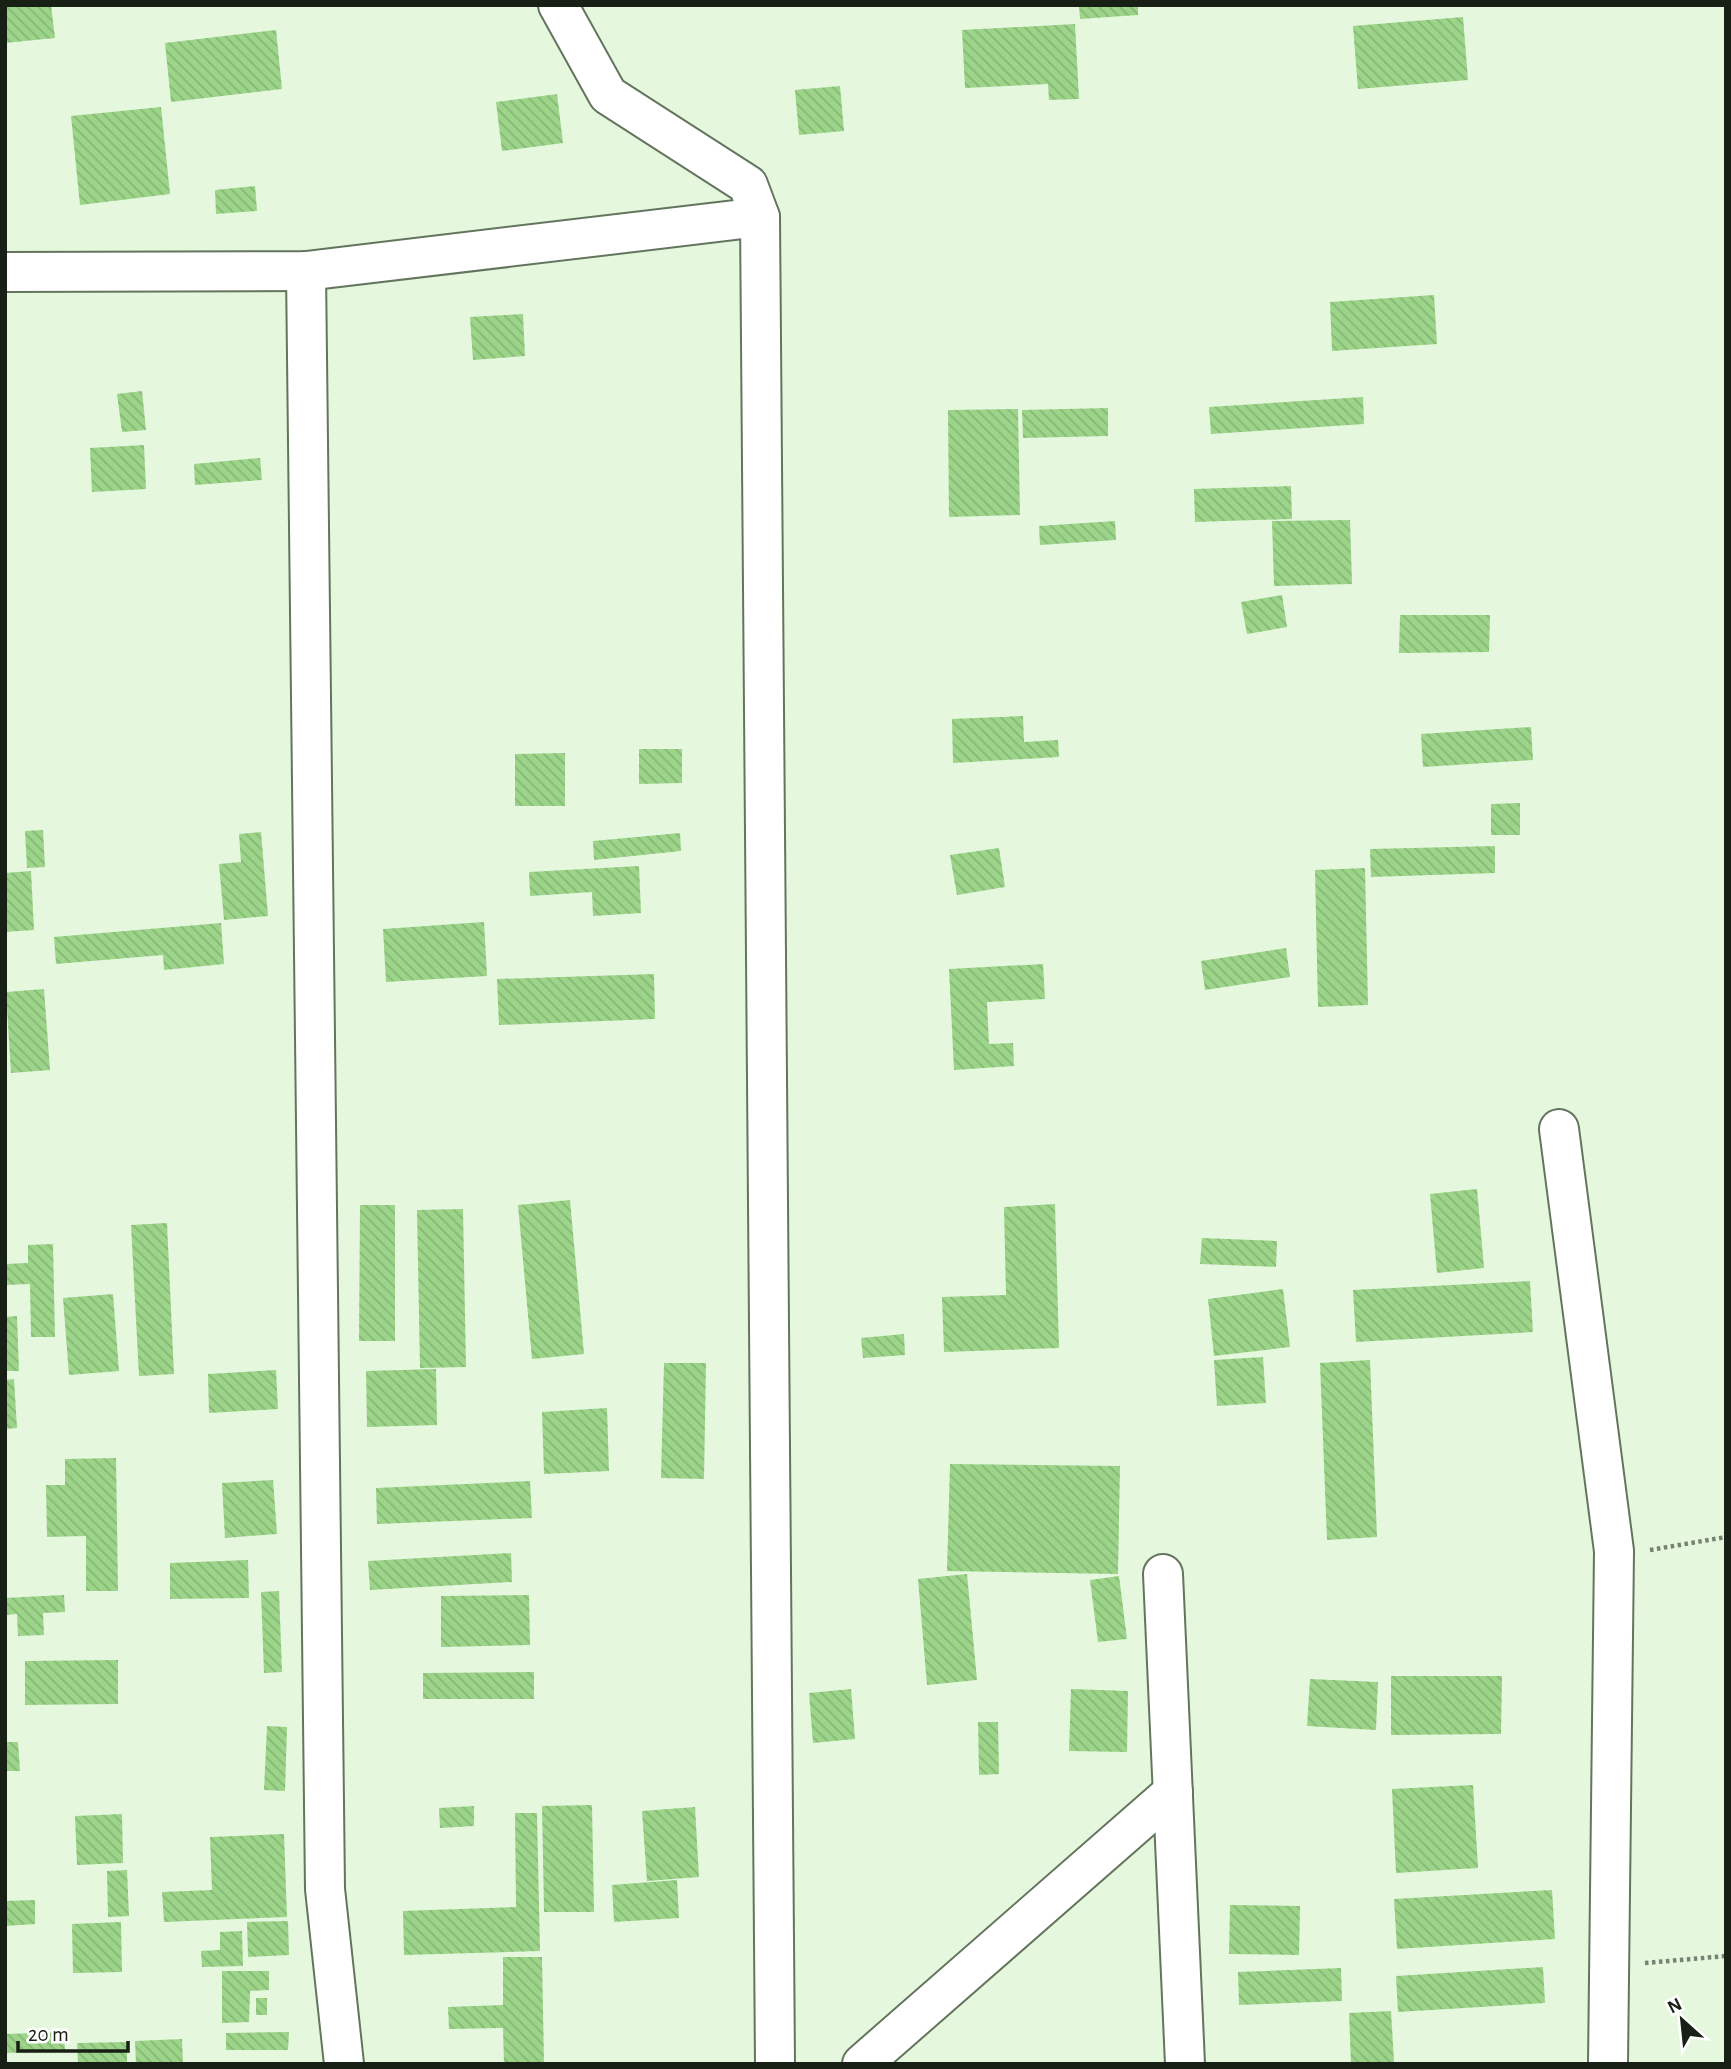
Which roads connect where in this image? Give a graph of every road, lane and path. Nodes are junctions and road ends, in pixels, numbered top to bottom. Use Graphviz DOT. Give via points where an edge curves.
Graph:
graph roads {
  1 [pos="558,5"];
  2 [pos="760,217"];
  3 [pos="306,271"];
  4 [pos="5,272"];
  5 [pos="1559,1129"];
  6 [pos="1726,1537"];
  7 [pos="1614,1551"];
  8 [pos="1163,1574"];
  9 [pos="1173,1792"];
  10 [pos="1726,1956"];
  11 [pos="1609,1962"];
  12 [pos="344,2064"];
  13 [pos="775,2064"];
  14 [pos="862,2064"];
  15 [pos="1185,2064"];
  16 [pos="1608,2064"];
  1 -- 2 [label="street" via="608,95 748,185"];
  2 -- 3 [label="street"];
  2 -- 13 [label="street"];
  3 -- 4 [label="street"];
  3 -- 12 [label="street" via="325,1889"];
  5 -- 7 [label="street"];
  6 -- 7 [label="path"];
  7 -- 11 [label="street"];
  8 -- 9 [label="street"];
  9 -- 14 [label="street"];
  9 -- 15 [label="street"];
  10 -- 11 [label="path"];
  11 -- 16 [label="street"];
}
